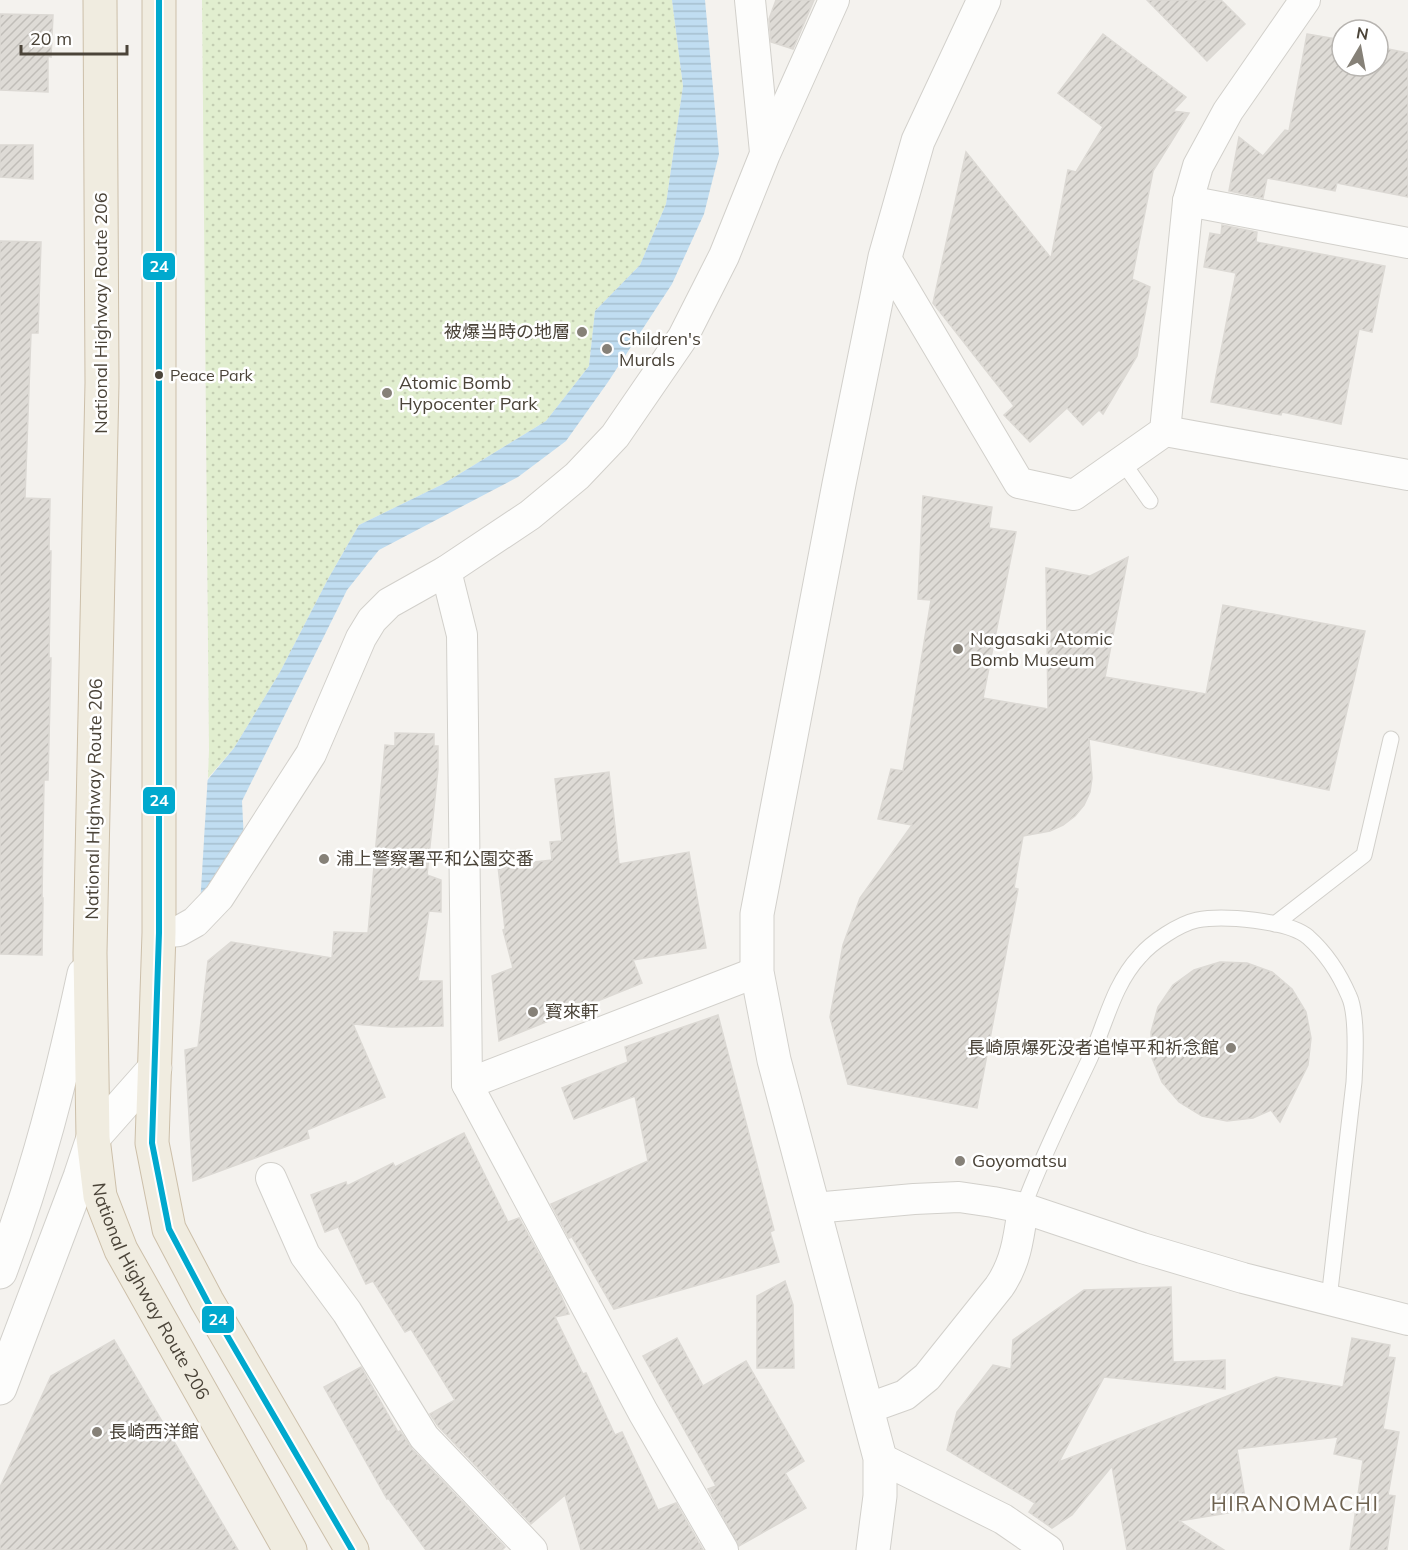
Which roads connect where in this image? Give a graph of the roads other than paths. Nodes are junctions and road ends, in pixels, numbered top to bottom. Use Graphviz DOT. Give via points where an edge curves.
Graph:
graph roads {
  1 [pos="100,0"];
  2 [pos="159,0"];
  3 [pos="750,0"];
  4 [pos="834,0"];
  5 [pos="984,0"];
  6 [pos="1305,0"];
  7 [pos="765,154"];
  8 [pos="1188,201"];
  9 [pos="1408,243"];
  10 [pos="885,257"];
  11 [pos="1165,431"];
  12 [pos="1122,461"];
  13 [pos="1408,475"];
  14 [pos="1150,501"];
  15 [pos="446,571"];
  16 [pos="1391,739"];
  17 [pos="1275,924"];
  18 [pos="159,933"];
  19 [pos="90,952"];
  20 [pos="757,972"];
  21 [pos="155,1068"];
  22 [pos="467,1084"];
  23 [pos="93,1138"];
  24 [pos="272,1178"];
  25 [pos="814,1208"];
  26 [pos="1023,1208"];
  27 [pos="0,1272"];
  28 [pos="1329,1299"];
  29 [pos="1408,1320"];
  30 [pos="2,1384"];
  31 [pos="866,1409"];
  32 [pos="880,1458"];
  33 [pos="290,1550"];
  34 [pos="352,1550"];
  35 [pos="532,1550"];
  36 [pos="723,1550"];
  37 [pos="873,1550"];
  38 [pos="1048,1550"];
  1 -- 19 [label="highway, National Highway Route 206" via="102,383"];
  2 -- 18 [label="highway"];
  3 -- 7 [label="street"];
  4 -- 7 [label="street"];
  5 -- 10 [label="street" via="918,141"];
  6 -- 8 [label="street" via="1228,111 1198,166"];
  7 -- 15 [label="street" via="724,256 683,337 615,435 577,476 530,515"];
  8 -- 9 [label="street"];
  8 -- 11 [label="street"];
  10 -- 12 [label="street" via="1019,483 1074,495"];
  10 -- 20 [label="street" via="758,914"];
  11 -- 12 [label="street"];
  11 -- 13 [label="street"];
  12 -- 14 [label="lane"];
  15 -- 18 [label="street" via="389,603 372,620 311,754 219,897 195,922 179,931"];
  15 -- 22 [label="street" via="462,635"];
  16 -- 17 [label="lane" via="1364,855"];
  17 -- 26 [label="lane" via="1229,917 1196,920 1162,936 1140,955 1121,980"];
  17 -- 28 [label="lane" via="1306,936 1336,969 1351,999 1356,1047 1354,1082"];
  18 -- 21 [label="highway"];
  19 -- 23 [label="highway, National Highway Route 206"];
  19 -- 27 [label="street" via="55,1101 22,1215"];
  20 -- 22 [label="street"];
  20 -- 25 [label="street" via="774,1060"];
  21 -- 23 [label="street"];
  21 -- 34 [label="highway" via="152,1143 169,1229 207,1302"];
  22 -- 36 [label="street" via="643,1412"];
  23 -- 30 [label="street"];
  23 -- 33 [label="highway, National Highway Route 206" via="100,1196 120,1250"];
  24 -- 35 [label="street" via="305,1255 347,1312 424,1437"];
  25 -- 26 [label="street" via="959,1197"];
  25 -- 31 [label="street"];
  26 -- 28 [label="street" via="1142,1248"];
  26 -- 31 [label="street" via="1016,1255 999,1287 927,1377 905,1395"];
  28 -- 29 [label="street"];
  31 -- 32 [label="street"];
  32 -- 37 [label="street"];
  32 -- 38 [label="street" via="1003,1519"];
}
